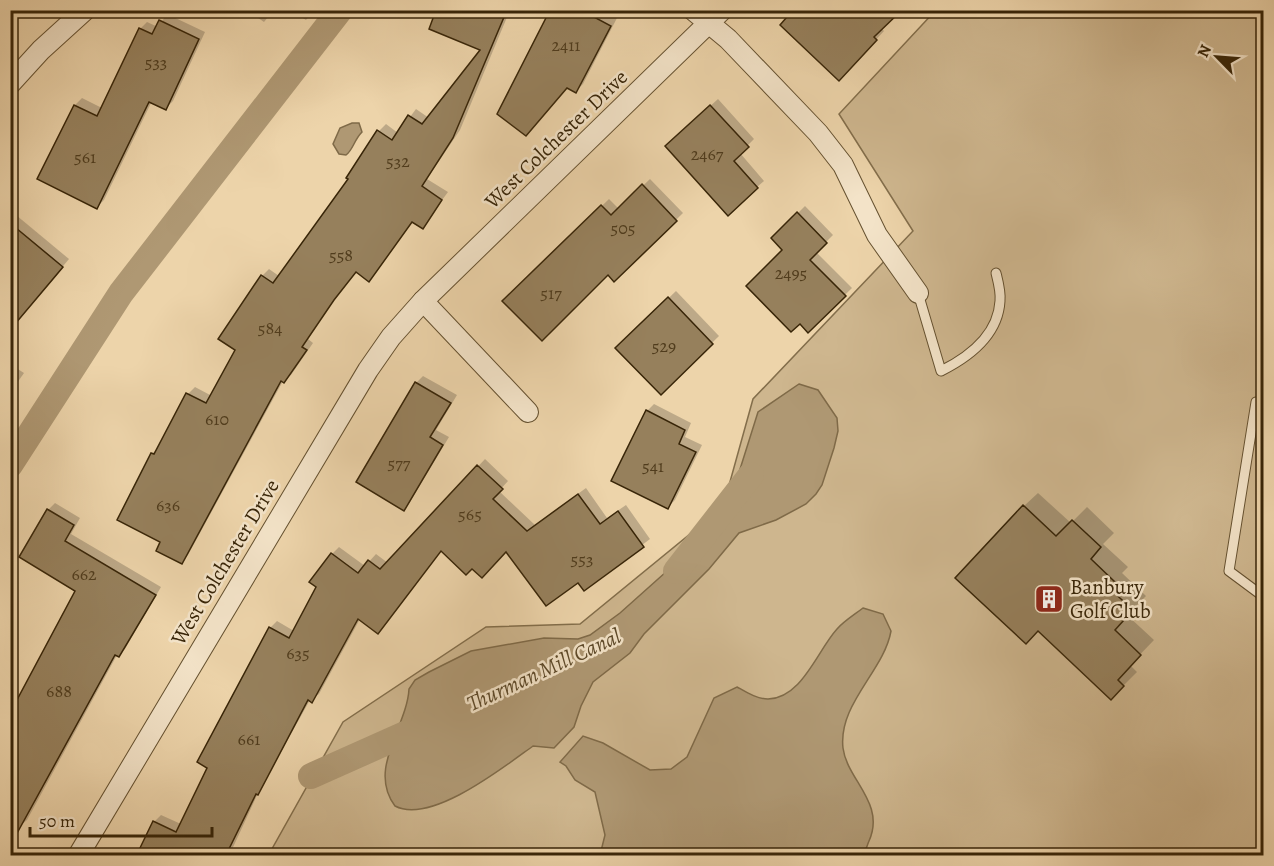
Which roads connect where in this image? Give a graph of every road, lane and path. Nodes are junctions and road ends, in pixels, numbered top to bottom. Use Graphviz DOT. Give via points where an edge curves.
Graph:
graph roads {
  1 [pos="85,10"];
  2 [pos="693,10"];
  3 [pos="716,17"];
  4 [pos="10,84"];
  5 [pos="996,273"];
  6 [pos="918,293"];
  7 [pos="423,301"];
  8 [pos="1256,402"];
  9 [pos="528,412"];
  10 [pos="1263,597"];
  11 [pos="78,855"];
  1 -- 4 [label="street"];
  2 -- 3 [label="street"];
  3 -- 6 [label="street" via="843,165 877,235"];
  3 -- 7 [label="street, West Colchester Drive"];
  5 -- 6 [label="lane" via="1000,302 992,329 969,357 941,371"];
  7 -- 9 [label="street"];
  7 -- 11 [label="street, West Colchester Drive" via="368,370"];
  8 -- 10 [label="lane" via="1228,571"];
}
